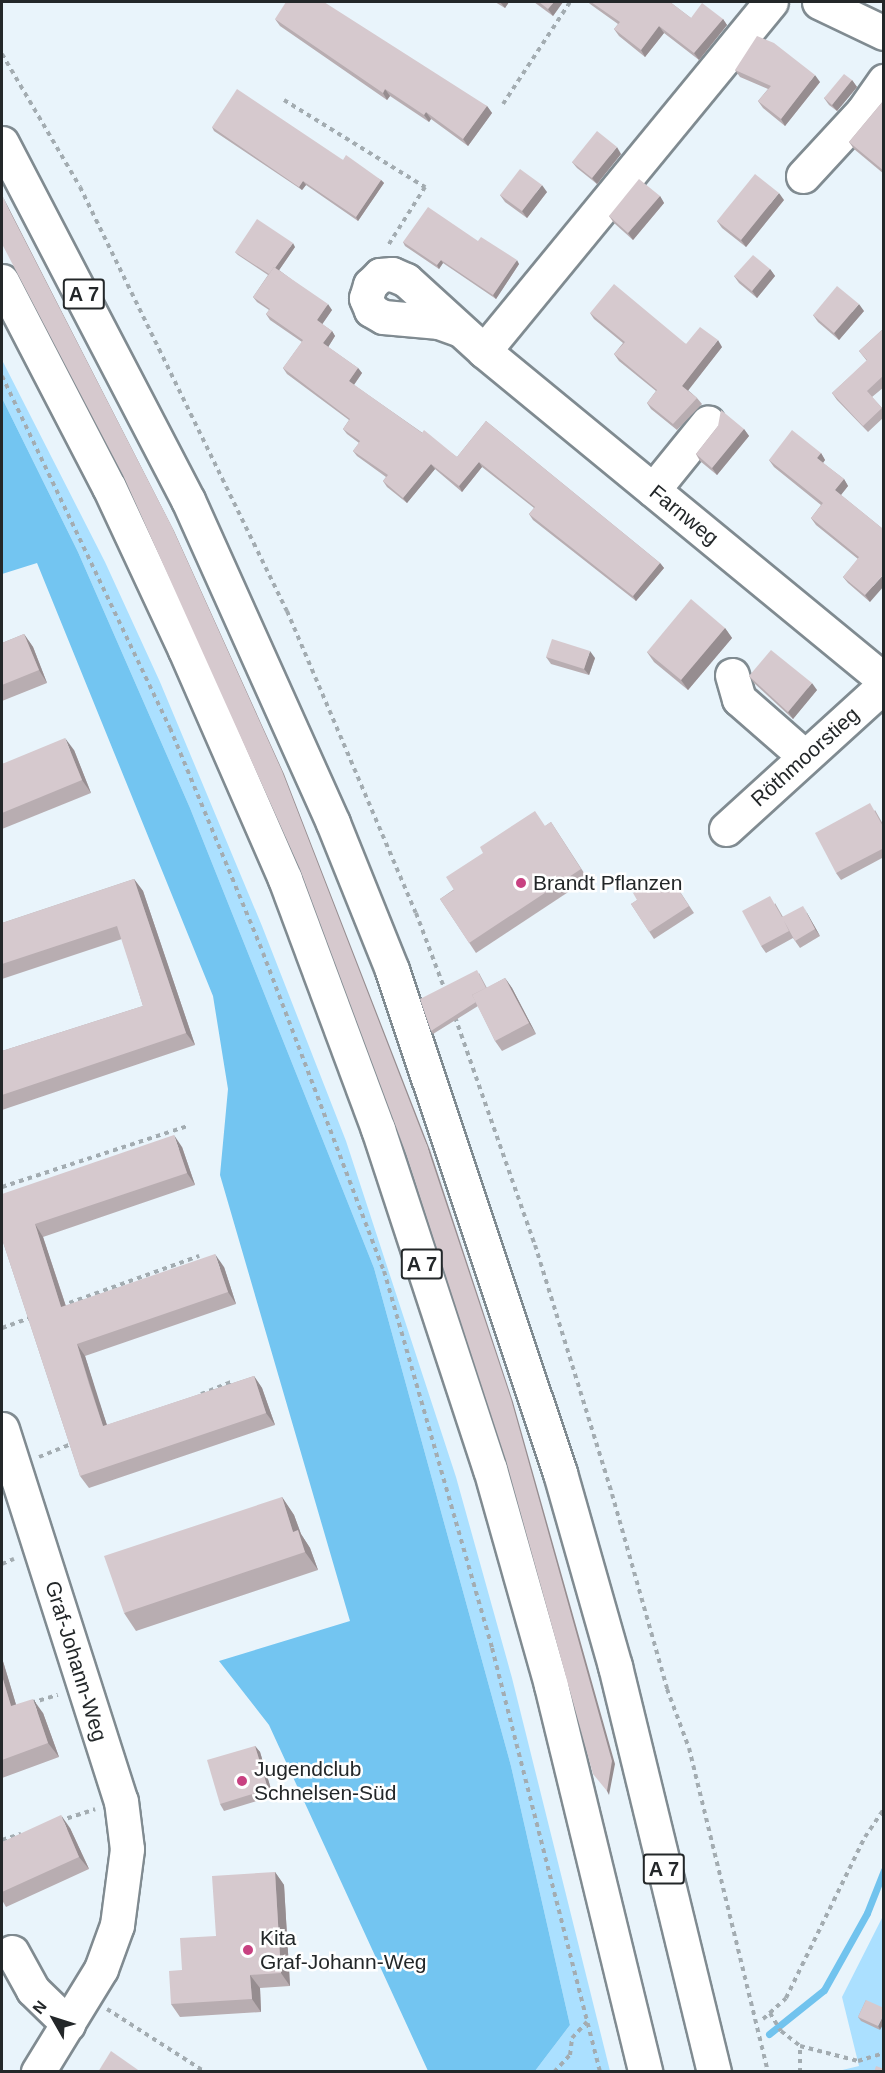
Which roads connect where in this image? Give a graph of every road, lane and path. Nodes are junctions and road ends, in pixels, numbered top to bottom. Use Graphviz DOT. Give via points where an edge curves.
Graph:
graph roads {
  1 [pos="570,2"];
  2 [pos="771,2"];
  3 [pos="819,2"];
  4 [pos="884,33"];
  5 [pos="884,81"];
  6 [pos="284,100"];
  7 [pos="503,104"];
  8 [pos="2,143"];
  9 [pos="803,176"];
  10 [pos="380,275"];
  11 [pos="2,281"];
  12 [pos="458,329"];
  13 [pos="484,351"];
  14 [pos="2,376"];
  15 [pos="708,422"];
  16 [pos="653,490"];
  17 [pos="732,675"];
  18 [pos="884,680"];
  19 [pos="884,685"];
  20 [pos="804,756"];
  21 [pos="726,829"];
  22 [pos="187,1126"];
  23 [pos="2,1187"];
  24 [pos="199,1256"];
  25 [pos="56,1308"];
  26 [pos="34,1316"];
  27 [pos="2,1328"];
  28 [pos="231,1382"];
  29 [pos="198,1395"];
  30 [pos="2,1429"];
  31 [pos="79,1441"];
  32 [pos="15,1466"];
  33 [pos="83,1687"];
  34 [pos="22,1706"];
  35 [pos="121,1800"];
  36 [pos="884,1809"];
  37 [pos="57,1822"];
  38 [pos="24,1833"];
  39 [pos="2,1840"];
  40 [pos="12,1952"];
  41 [pos="746,1981"];
  42 [pos="87,1995"];
  43 [pos="770,2013"];
  44 [pos="764,2019"];
  45 [pos="587,2021"];
  46 [pos="68,2024"];
  47 [pos="800,2046"];
  48 [pos="884,2053"];
  49 [pos="38,2072"];
  50 [pos="205,2072"];
  51 [pos="554,2072"];
  52 [pos="600,2072"];
  53 [pos="645,2072"];
  54 [pos="714,2072"];
  55 [pos="768,2072"];
  56 [pos="800,2072"];
  1 -- 7 [label="path"];
  2 -- 13 [label="main road"];
  3 -- 4 [label="main road"];
  5 -- 9 [label="main road" via="863,111"];
  6 -- 10 [label="path" via="425,187 381,256"];
  8 -- 54 [label="main road, A 7" via="198,520 333,823 392,970 560,1473 615,1666"];
  10 -- 12 [label="main road, Farnweg" via="392,274 406,280"];
  10 -- 12 [label="main road, Farnweg" via="370,285 366,298 371,310 394,321 439,322"];
  11 -- 53 [label="main road, A 7" via="109,487 185,650 285,879 378,1129 490,1469 565,1741"];
  12 -- 13 [label="main road, Farnweg"];
  13 -- 16 [label="main road, Farnweg"];
  14 -- 45 [label="path" via="170,728 263,953 384,1271 492,1648"];
  15 -- 16 [label="main road"];
  16 -- 18 [label="main road, Farnweg"];
  17 -- 20 [label="main road" via="739,699"];
  19 -- 20 [label="main road, Röthmoorstieg"];
  20 -- 21 [label="main road, Röthmoorstieg"];
  22 -- 23 [label="path"];
  24 -- 25 [label="path"];
  26 -- 27 [label="path"];
  28 -- 29 [label="path"];
  30 -- 32 [label="main road, Graf-Johann-Weg"];
  31 -- 32 [label="path"];
  32 -- 33 [label="main road, Graf-Johann-Weg"];
  33 -- 34 [label="path"];
  33 -- 35 [label="main road, Graf-Johann-Weg"];
  35 -- 37 [label="path"];
  35 -- 42 [label="main road, Graf-Johann-Weg" via="127,1849 117,1925"];
  36 -- 43 [label="path" via="865,1837 786,1998"];
  38 -- 39 [label="path"];
  40 -- 46 [label="main road" via="33,1990"];
  41 -- 55 [label="path"];
  42 -- 46 [label="main road, Graf-Johann-Weg"];
  42 -- 50 [label="path"];
  43 -- 44 [label="path"];
  43 -- 47 [label="path" via="781,2031"];
  45 -- 51 [label="path" via="572,2038 570,2055"];
  45 -- 52 [label="path"];
  46 -- 49 [label="main road, Graf-Johann-Weg"];
  47 -- 48 [label="path" via="858,2061"];
  47 -- 56 [label="path"];
}
